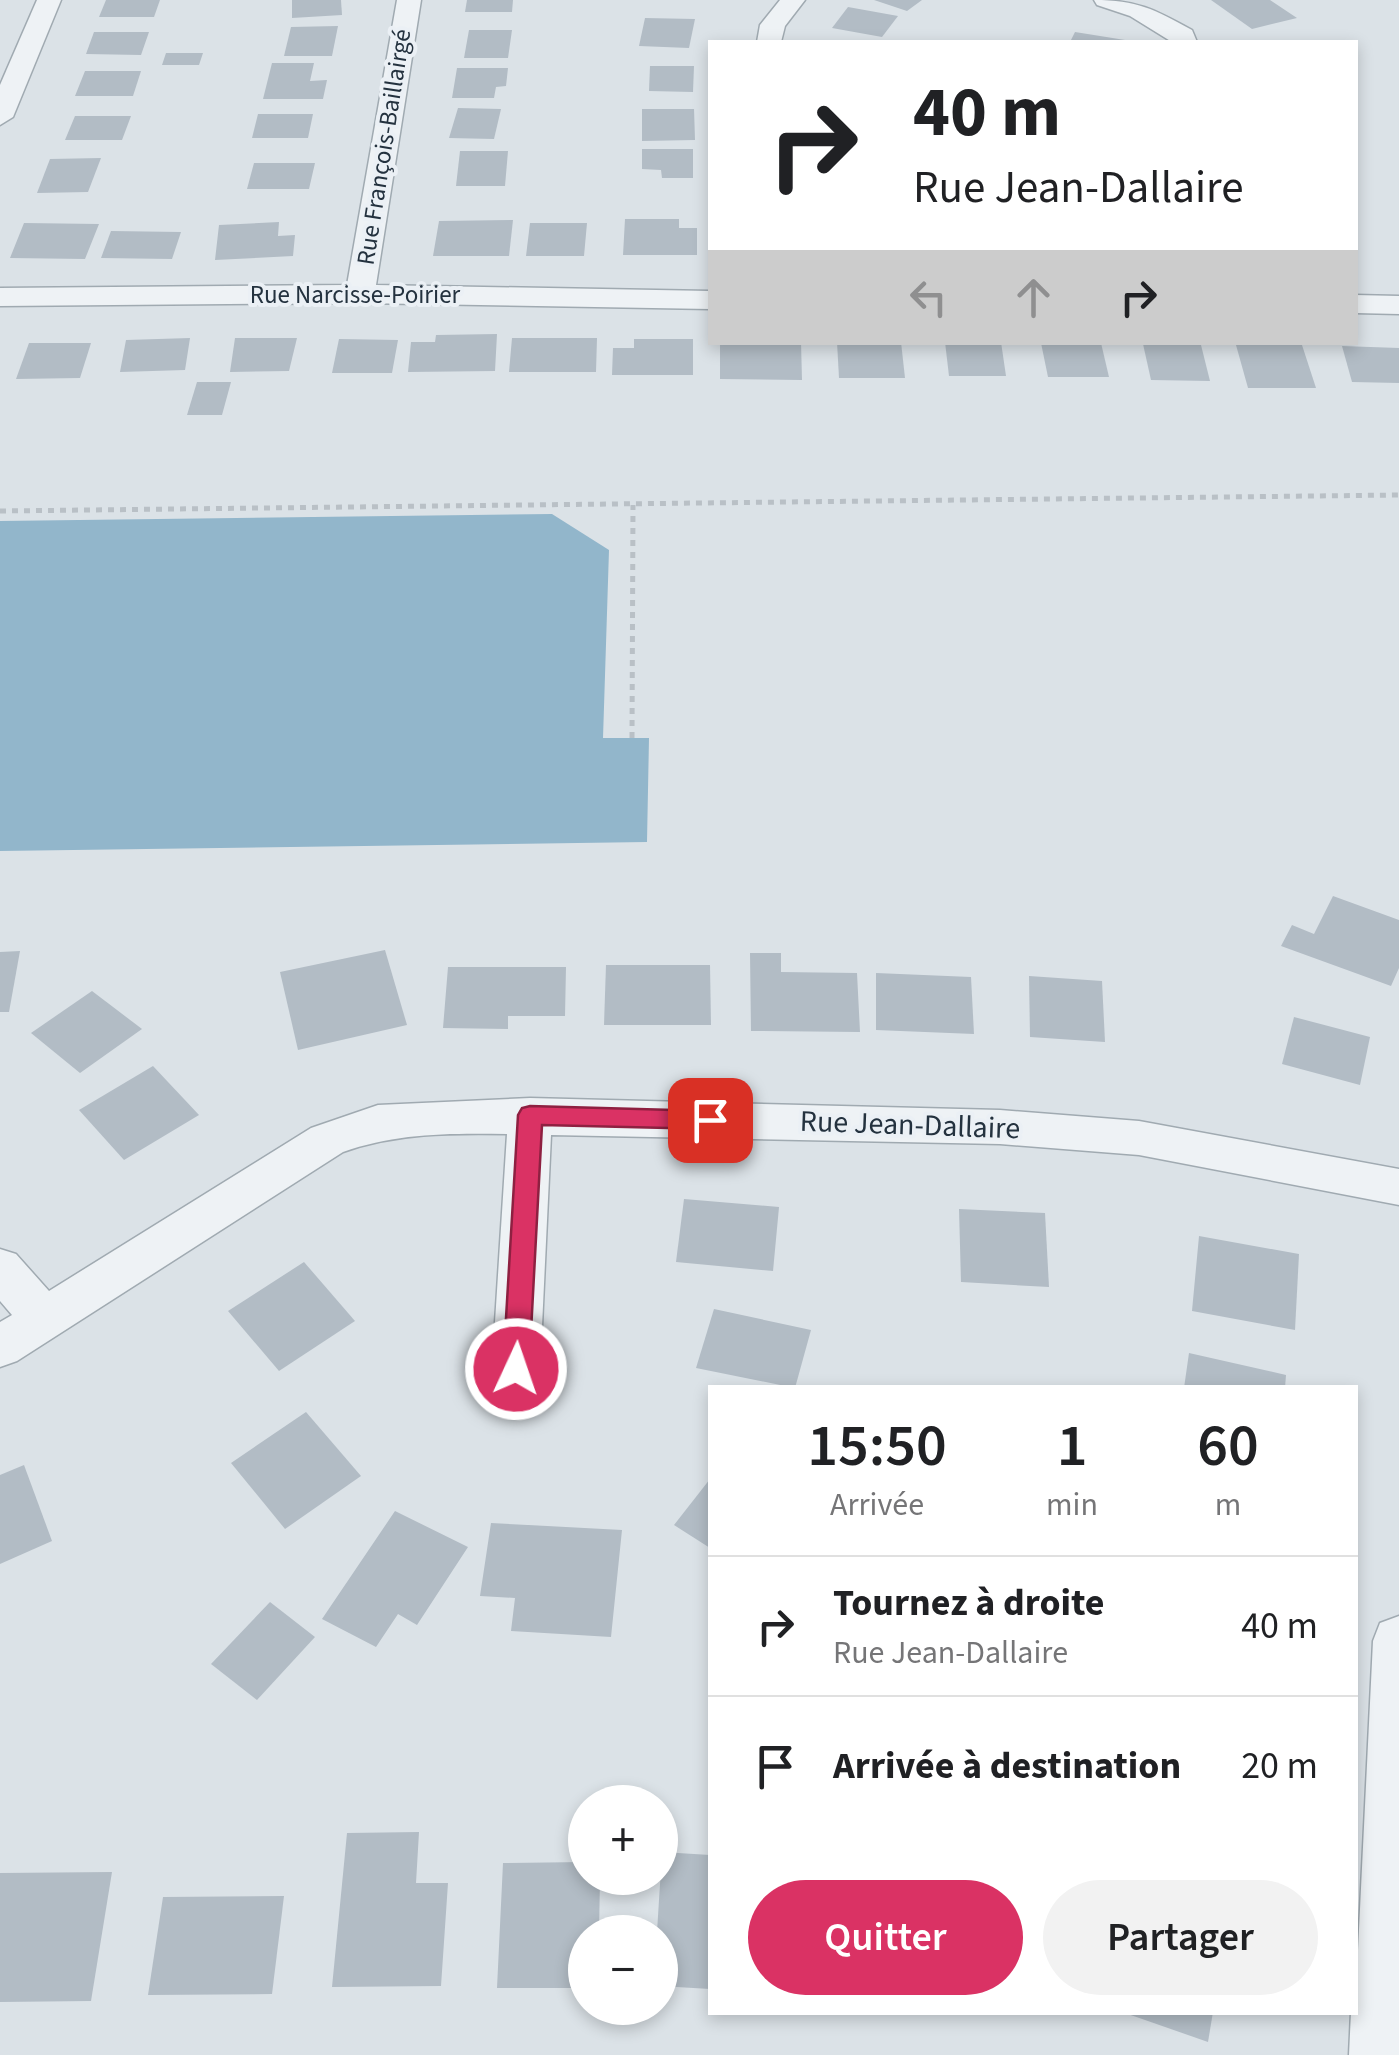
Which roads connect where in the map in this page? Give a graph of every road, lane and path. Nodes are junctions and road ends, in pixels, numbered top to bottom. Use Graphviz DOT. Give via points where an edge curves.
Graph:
graph roads {
  1 [pos="48,0"];
  2 [pos="408,0"];
  3 [pos="793,0"];
  4 [pos="1106,0"];
  5 [pos="769,40"];
  6 [pos="1184,40"];
  7 [pos="0,117"];
  8 [pos="360,294"];
  9 [pos="0,296"];
  10 [pos="708,300"];
  11 [pos="1358,304"];
  12 [pos="1399,306"];
  13 [pos="1399,495"];
  14 [pos="633,505"];
  15 [pos="0,511"];
  16 [pos="632,738"];
  17 [pos="530,1115"];
  18 [pos="1399,1187"];
  19 [pos="0,1268"];
  20 [pos="43,1318"];
  21 [pos="0,1347"];
  22 [pos="516,1369"];
  23 [pos="1399,1641"];
  24 [pos="1380,2055"];
  1 -- 7 [label="street"];
  2 -- 8 [label="street, Rue François-Baillairgé"];
  3 -- 5 [label="street" via="773,24"];
  4 -- 6 [label="street" via="1139,10"];
  8 -- 9 [label="street, Rue Narcisse-Poirier"];
  8 -- 10 [label="street, Rue Narcisse-Poirier"];
  11 -- 12 [label="street"];
  13 -- 14 [label="path"];
  14 -- 15 [label="path"];
  14 -- 16 [label="path"];
  17 -- 18 [label="street, Rue Jean-Dallaire" via="1049,1129 1139,1138"];
  17 -- 20 [label="street, Rue Jean-Dallaire" via="378,1122 327,1140"];
  17 -- 22 [label="street"];
  19 -- 20 [label="street"];
  20 -- 21 [label="street, Rue Jean-Dallaire"];
  23 -- 24 [label="street"];
}
